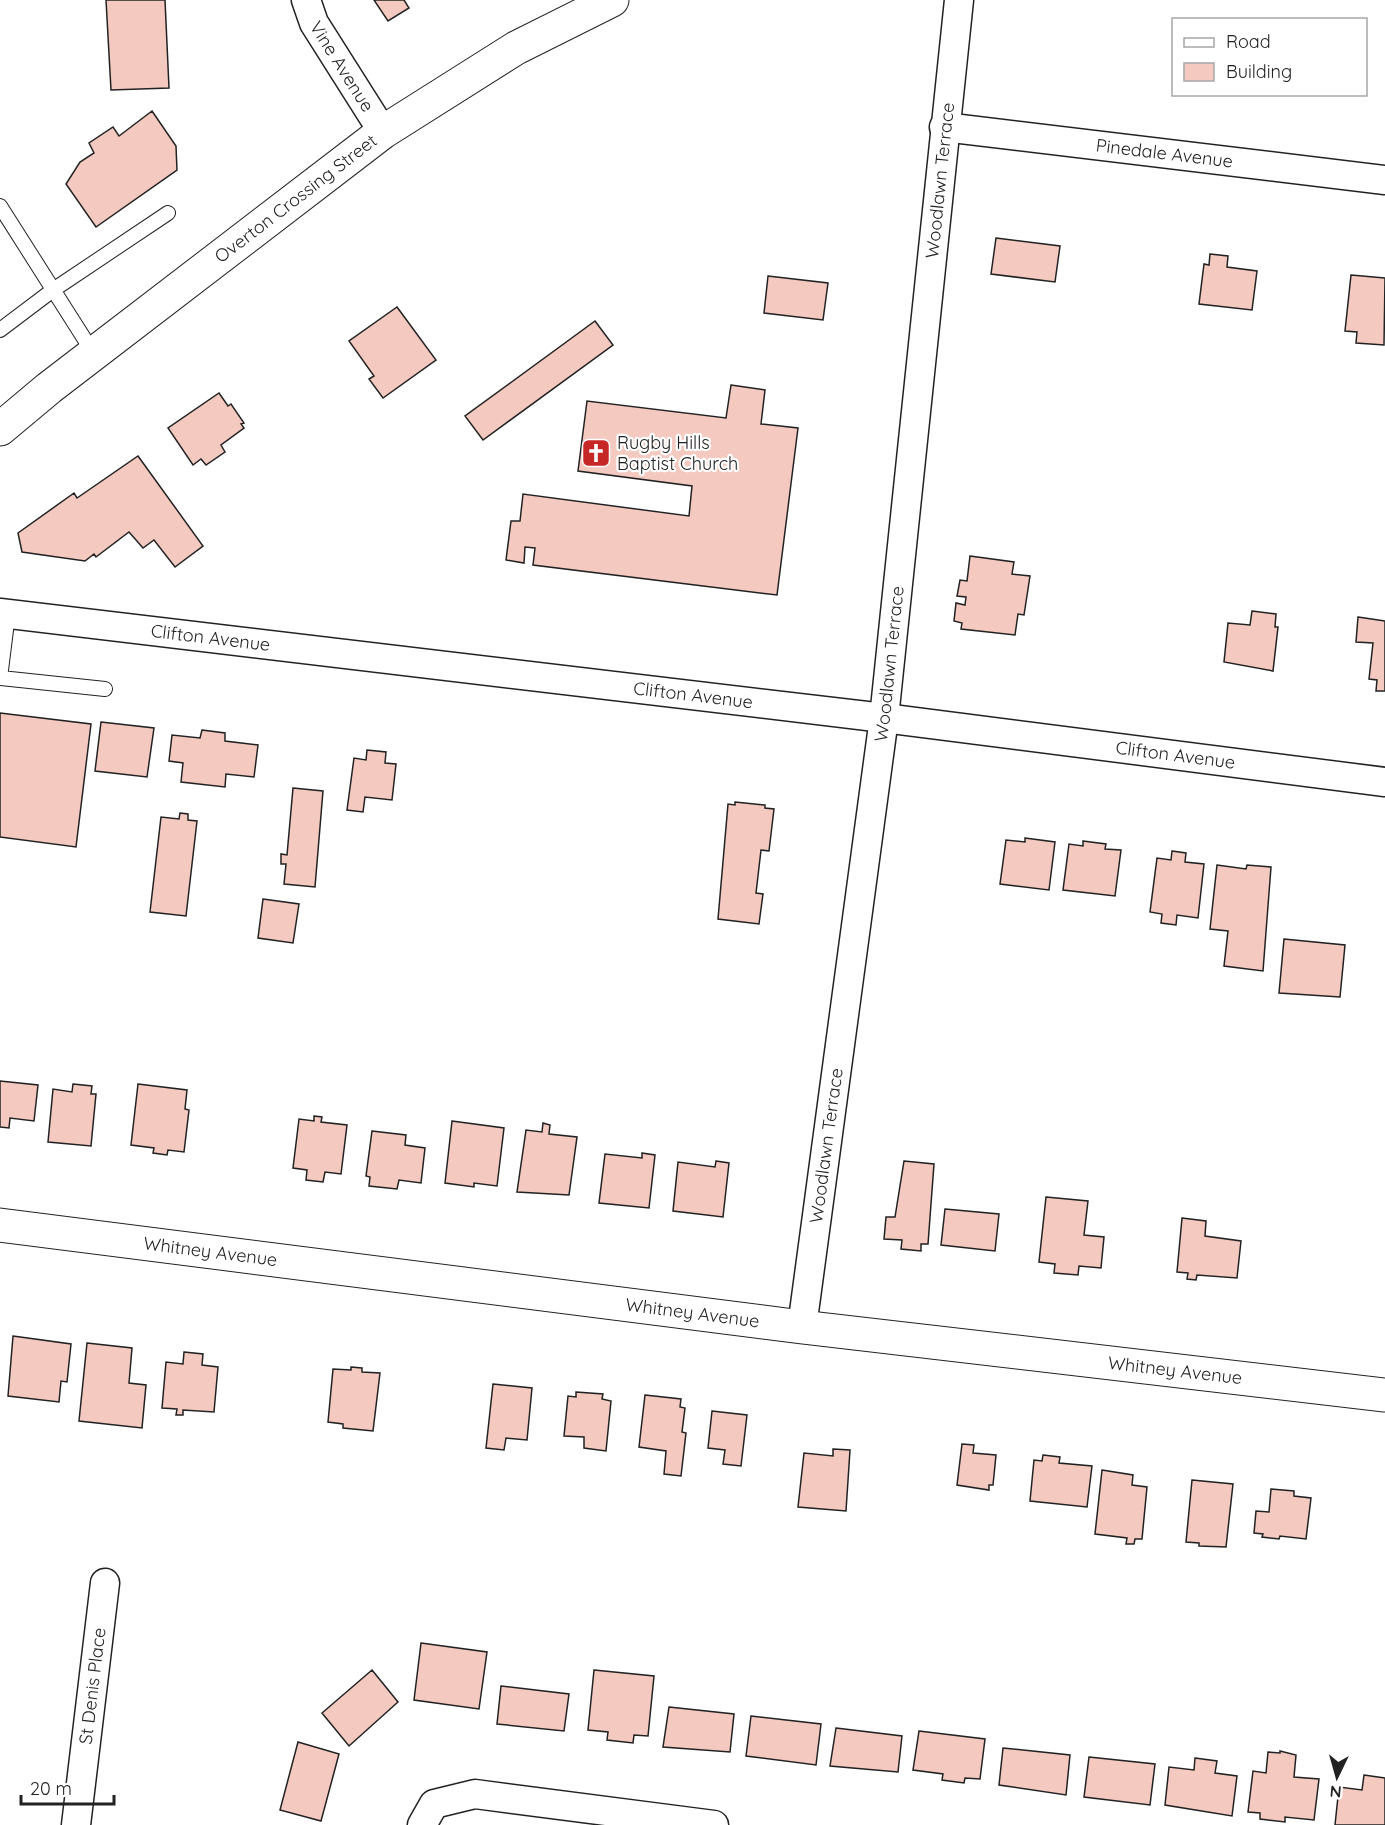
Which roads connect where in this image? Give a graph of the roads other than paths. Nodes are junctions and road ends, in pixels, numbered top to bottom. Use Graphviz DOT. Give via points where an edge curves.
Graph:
graph roads {
  1 [pos="306,0"];
  2 [pos="612,0"];
  3 [pos="958,0"];
  4 [pos="944,127"];
  5 [pos="383,132"];
  6 [pos="1385,180"];
  7 [pos="0,206"];
  8 [pos="168,213"];
  9 [pos="53,290"];
  10 [pos="0,330"];
  11 [pos="94,354"];
  12 [pos="0,429"];
  13 [pos="4,613"];
  14 [pos="0,678"];
  15 [pos="105,688"];
  16 [pos="884,718"];
  17 [pos="1385,782"];
  18 [pos="0,1225"];
  19 [pos="802,1327"];
  20 [pos="1385,1395"];
  21 [pos="105,1583"];
  22 [pos="428,1815"];
  23 [pos="76,1825"];
  24 [pos="714,1825"];
  1 -- 5 [label="street, Vine Avenue" via="314,23"];
  2 -- 5 [label="main road, Overton Crossing Street" via="516,48"];
  3 -- 4 [label="street, Woodlawn Terrace"];
  4 -- 6 [label="street, Pinedale Avenue"];
  4 -- 16 [label="street, Woodlawn Terrace"];
  5 -- 11 [label="main road, Overton Crossing Street"];
  7 -- 9 [label="lane"];
  8 -- 9 [label="lane"];
  9 -- 10 [label="lane"];
  9 -- 11 [label="lane"];
  11 -- 12 [label="main road, Overton Crossing Street"];
  13 -- 14 [label="lane"];
  13 -- 16 [label="street, Clifton Avenue"];
  14 -- 15 [label="lane"];
  16 -- 17 [label="street, Clifton Avenue"];
  16 -- 19 [label="street, Woodlawn Terrace"];
  18 -- 19 [label="main road, Whitney Avenue"];
  19 -- 20 [label="main road, Whitney Avenue"];
  21 -- 23 [label="street, St Denis Place"];
  22 -- 24 [label="street" via="475,1794"];
}
